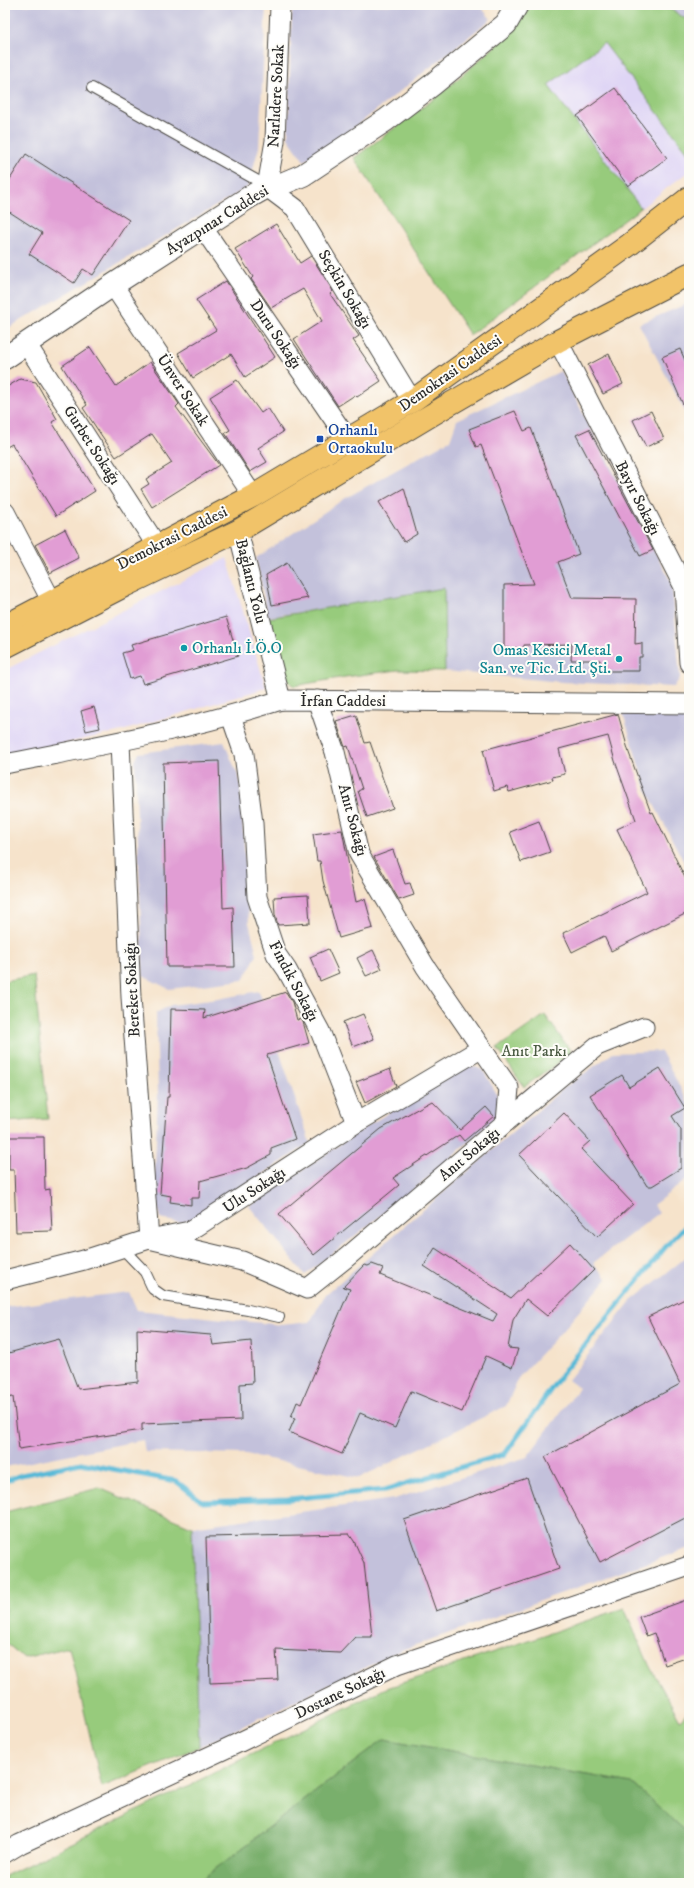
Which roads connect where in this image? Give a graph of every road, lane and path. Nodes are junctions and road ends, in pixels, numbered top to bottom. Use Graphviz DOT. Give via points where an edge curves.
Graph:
graph roads {
  1 [pos="280,5"];
  2 [pos="518,5"];
  3 [pos="92,88"];
  4 [pos="267,187"];
  5 [pos="689,198"];
  6 [pos="689,205"];
  7 [pos="661,220"];
  8 [pos="203,228"];
  9 [pos="688,275"];
  10 [pos="113,285"];
  11 [pos="558,342"];
  12 [pos="27,345"];
  13 [pos="5,358"];
  14 [pos="412,401"];
  15 [pos="348,440"];
  16 [pos="253,496"];
  17 [pos="5,512"];
  18 [pos="238,530"];
  19 [pos="157,546"];
  20 [pos="682,571"];
  21 [pos="51,600"];
  22 [pos="5,626"];
  23 [pos="5,647"];
  24 [pos="689,663"];
  25 [pos="281,700"];
  26 [pos="317,700"];
  27 [pos="689,704"];
  28 [pos="231,716"];
  29 [pos="120,742"];
  30 [pos="5,764"];
  31 [pos="644,1027"];
  32 [pos="482,1048"];
  33 [pos="506,1122"];
  34 [pos="356,1123"];
  35 [pos="149,1239"];
  36 [pos="122,1248"];
  37 [pos="5,1280"];
  38 [pos="279,1317"];
  39 [pos="689,1566"];
  40 [pos="5,1853"];
  1 -- 4 [label="street, Narlıdere Sokak" via="275,141"];
  2 -- 4 [label="street, Ayazpınar Caddesi" via="506,24 386,120 303,176"];
  3 -- 4 [label="lane"];
  4 -- 8 [label="street, Ayazpınar Caddesi"];
  4 -- 14 [label="street, Seçkin Sokağı" via="295,208"];
  5 -- 7 [label="main road, Demokrasi Caddesi"];
  6 -- 7 [label="main road"];
  7 -- 14 [label="main road, Demokrasi Caddesi"];
  8 -- 10 [label="street, Ayazpınar Caddesi"];
  8 -- 15 [label="street, Duru Sokağı"];
  9 -- 11 [label="main road, Demokrasi Caddesi"];
  10 -- 12 [label="street, Ayazpınar Caddesi"];
  10 -- 16 [label="street, Ünver Sokak"];
  11 -- 18 [label="main road, Demokrasi Caddesi"];
  11 -- 20 [label="street, Bayır Sokağı"];
  12 -- 13 [label="street, Ayazpınar Caddesi"];
  12 -- 19 [label="street, Gurbet Sokağı"];
  14 -- 15 [label="main road, Demokrasi Caddesi"];
  15 -- 16 [label="main road, Demokrasi Caddesi"];
  16 -- 19 [label="main road, Demokrasi Caddesi"];
  17 -- 21 [label="street"];
  18 -- 23 [label="main road, Demokrasi Caddesi"];
  18 -- 25 [label="street, Bağlantı Yolu"];
  19 -- 21 [label="main road, Demokrasi Caddesi"];
  20 -- 24 [label="street, Bayır Sokağı"];
  21 -- 22 [label="main road, Demokrasi Caddesi"];
  25 -- 26 [label="street, İrfan Caddesi"];
  25 -- 28 [label="street, İrfan Caddesi"];
  26 -- 27 [label="street, İrfan Caddesi"];
  26 -- 32 [label="street, Anıt Sokağı" via="335,752 359,854 425,966"];
  28 -- 29 [label="street, İrfan Caddesi"];
  28 -- 34 [label="street, Fındık Sokağı" via="244,754 253,823 257,898 276,954 320,1031"];
  29 -- 30 [label="street, İrfan Caddesi"];
  29 -- 35 [label="street, Bereket Sokağı" via="131,997"];
  31 -- 33 [label="street" via="597,1046"];
  32 -- 33 [label="street, Anıt Sokağı" via="509,1088"];
  32 -- 34 [label="street, Ulu Sokağı"];
  33 -- 35 [label="street, Anıt Sokağı" via="307,1289 242,1261"];
  34 -- 35 [label="street, Ulu Sokağı" via="190,1231"];
  35 -- 36 [label="street, Ulu Sokağı"];
  36 -- 37 [label="street, Ulu Sokağı"];
  36 -- 38 [label="lane" via="144,1272 153,1289 163,1296"];
  39 -- 40 [label="street, Dostane Sokağı" via="397,1666"];
}
